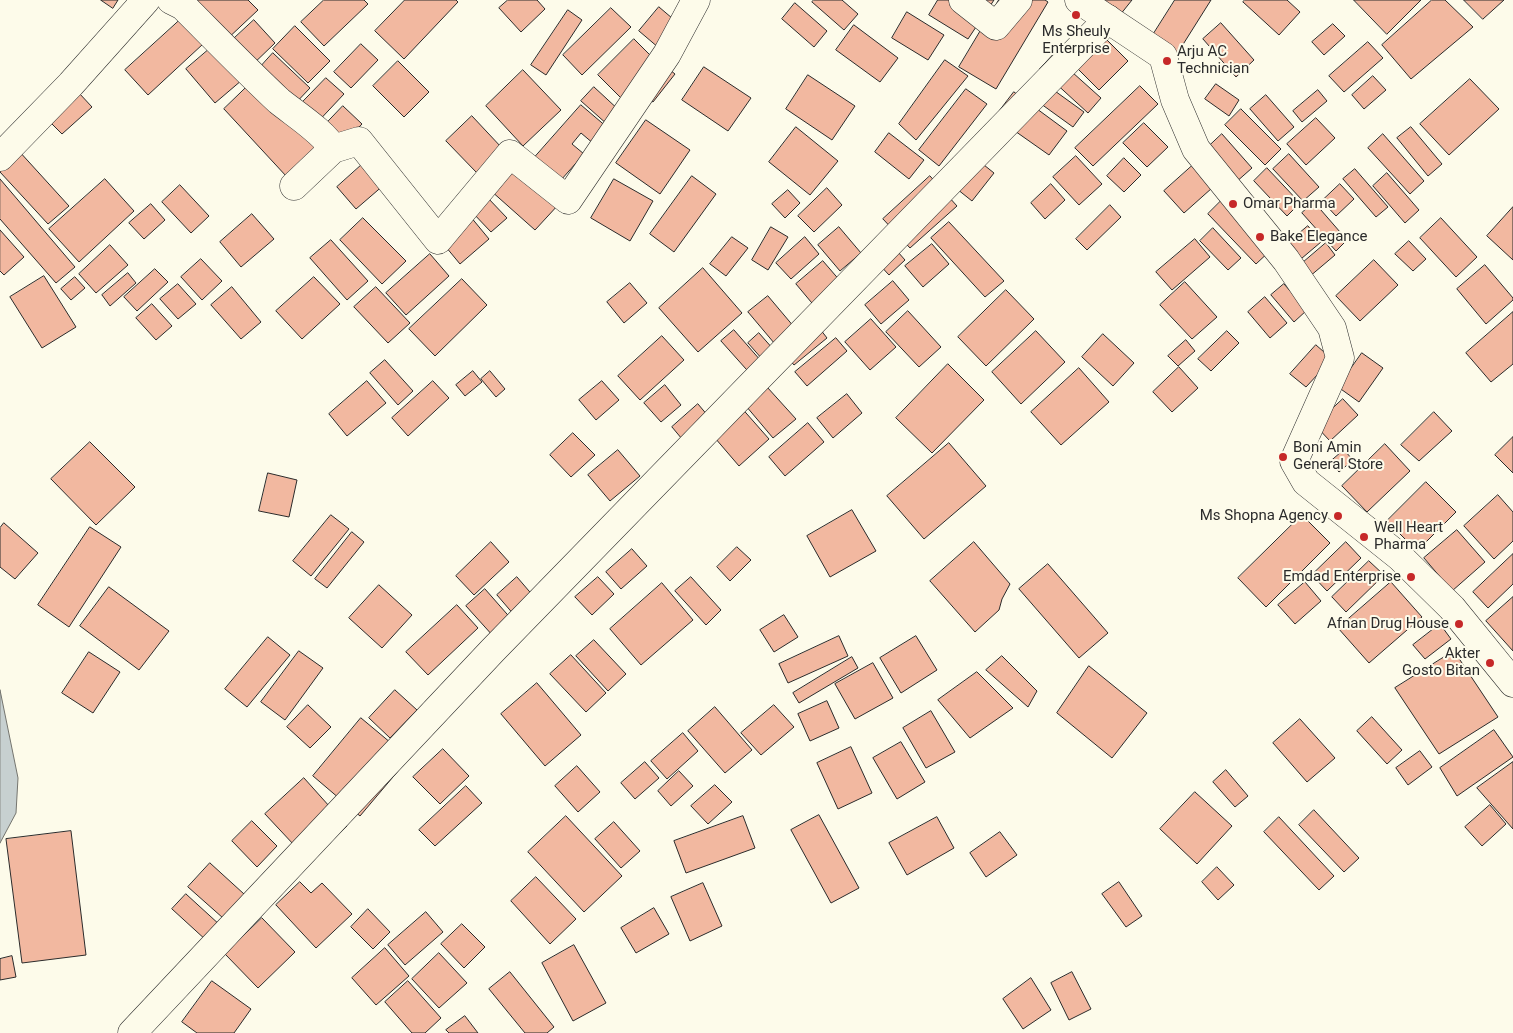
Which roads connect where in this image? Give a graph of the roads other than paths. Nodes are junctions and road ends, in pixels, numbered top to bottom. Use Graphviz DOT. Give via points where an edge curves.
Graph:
graph roads {
  1 [pos="146,0"];
  2 [pos="171,0"];
  3 [pos="696,0"];
  4 [pos="963,0"];
  5 [pos="1018,0"];
  6 [pos="1080,0"];
  7 [pos="1108,19"];
  8 [pos="333,149"];
  9 [pos="0,157"];
  10 [pos="294,186"];
  11 [pos="1513,683"];
  12 [pos="132,1033"];
  1 -- 9 [label="street"];
  2 -- 8 [label="street" via="183,6 248,72 329,141"];
  3 -- 8 [label="street" via="667,54 568,200 510,154 438,240 359,141"];
  4 -- 5 [label="street" via="996,26"];
  6 -- 7 [label="street"];
  7 -- 11 [label="street" via="1163,56 1175,100 1196,149 1286,260 1332,328 1340,358 1294,461 1306,482 1400,557 1452,608"];
  7 -- 12 [label="street" via="493,650"];
  8 -- 10 [label="street"];
}
